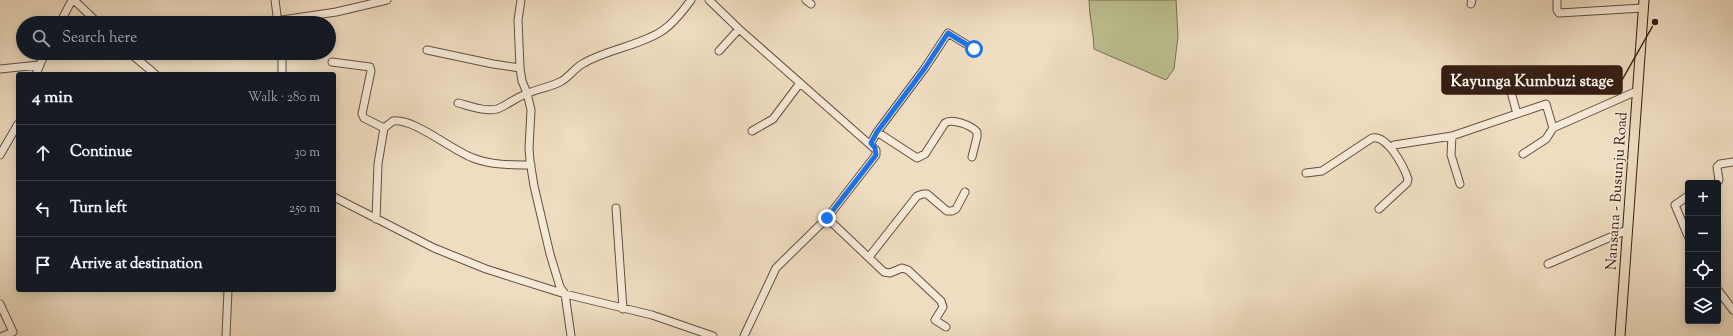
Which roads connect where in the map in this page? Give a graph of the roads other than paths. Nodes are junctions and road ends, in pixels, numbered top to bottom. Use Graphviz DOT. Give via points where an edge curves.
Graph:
graph roads {
  1 [pos="73,0"];
  2 [pos="275,0"];
  3 [pos="387,0"];
  4 [pos="521,0"];
  5 [pos="691,0"];
  6 [pos="709,0"];
  7 [pos="1557,0"];
  8 [pos="1643,4"];
  9 [pos="64,16"];
  10 [pos="90,16"];
  11 [pos="277,16"];
  12 [pos="313,16"];
  13 [pos="739,29"];
  14 [pos="974,49"];
  15 [pos="427,50"];
  16 [pos="719,51"];
  17 [pos="42,60"];
  18 [pos="139,60"];
  19 [pos="282,60"];
  20 [pos="332,62"];
  21 [pos="39,65"];
  22 [pos="520,68"];
  23 [pos="0,69"];
  24 [pos="37,72"];
  25 [pos="154,72"];
  26 [pos="282,72"];
  27 [pos="1508,81"];
  28 [pos="800,83"];
  29 [pos="1637,91"];
  30 [pos="528,93"];
  31 [pos="458,103"];
  32 [pos="1518,114"];
  33 [pos="16,127"];
  34 [pos="384,128"];
  35 [pos="1553,128"];
  36 [pos="752,131"];
  37 [pos="877,132"];
  38 [pos="1452,136"];
  39 [pos="872,146"];
  40 [pos="1392,148"];
  41 [pos="1523,154"];
  42 [pos="0,155"];
  43 [pos="972,157"];
  44 [pos="1733,162"];
  45 [pos="531,165"];
  46 [pos="1306,173"];
  47 [pos="1719,180"];
  48 [pos="1460,184"];
  49 [pos="965,192"];
  50 [pos="336,198"];
  51 [pos="1685,198"];
  52 [pos="616,208"];
  53 [pos="1379,209"];
  54 [pos="827,218"];
  55 [pos="376,219"];
  56 [pos="1685,229"];
  57 [pos="1627,230"];
  58 [pos="869,257"];
  59 [pos="1548,264"];
  60 [pos="228,292"];
  61 [pos="565,294"];
  62 [pos="1721,294"];
  63 [pos="0,304"];
  64 [pos="623,309"];
  65 [pos="1733,310"];
  66 [pos="946,327"];
  67 [pos="3,336"];
  68 [pos="226,336"];
  69 [pos="571,336"];
  70 [pos="713,336"];
  71 [pos="744,336"];
  72 [pos="1620,336"];
  1 -- 9 [label="street"];
  1 -- 10 [label="street"];
  2 -- 11 [label="street"];
  3 -- 12 [label="street"];
  4 -- 22 [label="street" via="518,20"];
  5 -- 30 [label="street" via="677,18 662,31 602,54 579,65 560,82"];
  6 -- 13 [label="street"];
  7 -- 8 [label="street" via="1559,13"];
  8 -- 29 [label="main road, Nansana - Busunju Road"];
  13 -- 16 [label="street"];
  13 -- 28 [label="street"];
  14 -- 37 [label="street" via="948,33"];
  15 -- 22 [label="street"];
  17 -- 21 [label="street"];
  18 -- 25 [label="street"];
  19 -- 26 [label="street"];
  20 -- 34 [label="street" via="370,67 362,114 364,118"];
  21 -- 23 [label="street"];
  21 -- 24 [label="street"];
  22 -- 30 [label="street" via="522,81"];
  27 -- 32 [label="street"];
  28 -- 36 [label="street" via="773,119"];
  28 -- 39 [label="street"];
  29 -- 35 [label="street"];
  29 -- 57 [label="main road, Nansana - Busunju Road"];
  30 -- 31 [label="street" via="492,110"];
  30 -- 45 [label="street" via="531,110"];
  32 -- 35 [label="street" via="1546,104"];
  32 -- 38 [label="street"];
  33 -- 42 [label="street"];
  34 -- 45 [label="street" via="393,121 402,121 466,156 478,160"];
  34 -- 55 [label="street" via="378,164"];
  35 -- 41 [label="street" via="1546,139"];
  37 -- 39 [label="street"];
  37 -- 43 [label="street" via="917,158 925,154 945,123 953,121 977,132"];
  38 -- 40 [label="street" via="1394,145"];
  38 -- 48 [label="street" via="1451,155"];
  39 -- 54 [label="street" via="876,155"];
  40 -- 46 [label="street" via="1375,137 1322,171"];
  40 -- 53 [label="street" via="1408,179 1407,183"];
  44 -- 47 [label="street" via="1717,167"];
  45 -- 61 [label="street" via="552,261 560,287"];
  49 -- 58 [label="street" via="956,209 952,211 947,211 927,194 917,196"];
  50 -- 55 [label="street"];
  51 -- 56 [label="street" via="1675,205"];
  52 -- 64 [label="street"];
  54 -- 58 [label="street"];
  54 -- 71 [label="street" via="776,268"];
  55 -- 61 [label="street" via="458,258"];
  57 -- 59 [label="street"];
  57 -- 72 [label="main road, Nansana - Busunju Road"];
  58 -- 66 [label="street" via="886,273 902,268 908,270 942,303 943,307 935,320"];
  60 -- 68 [label="street"];
  61 -- 64 [label="street"];
  61 -- 69 [label="street"];
  62 -- 65 [label="street"];
  63 -- 67 [label="street" via="14,332"];
  64 -- 70 [label="street" via="658,317"];
}
